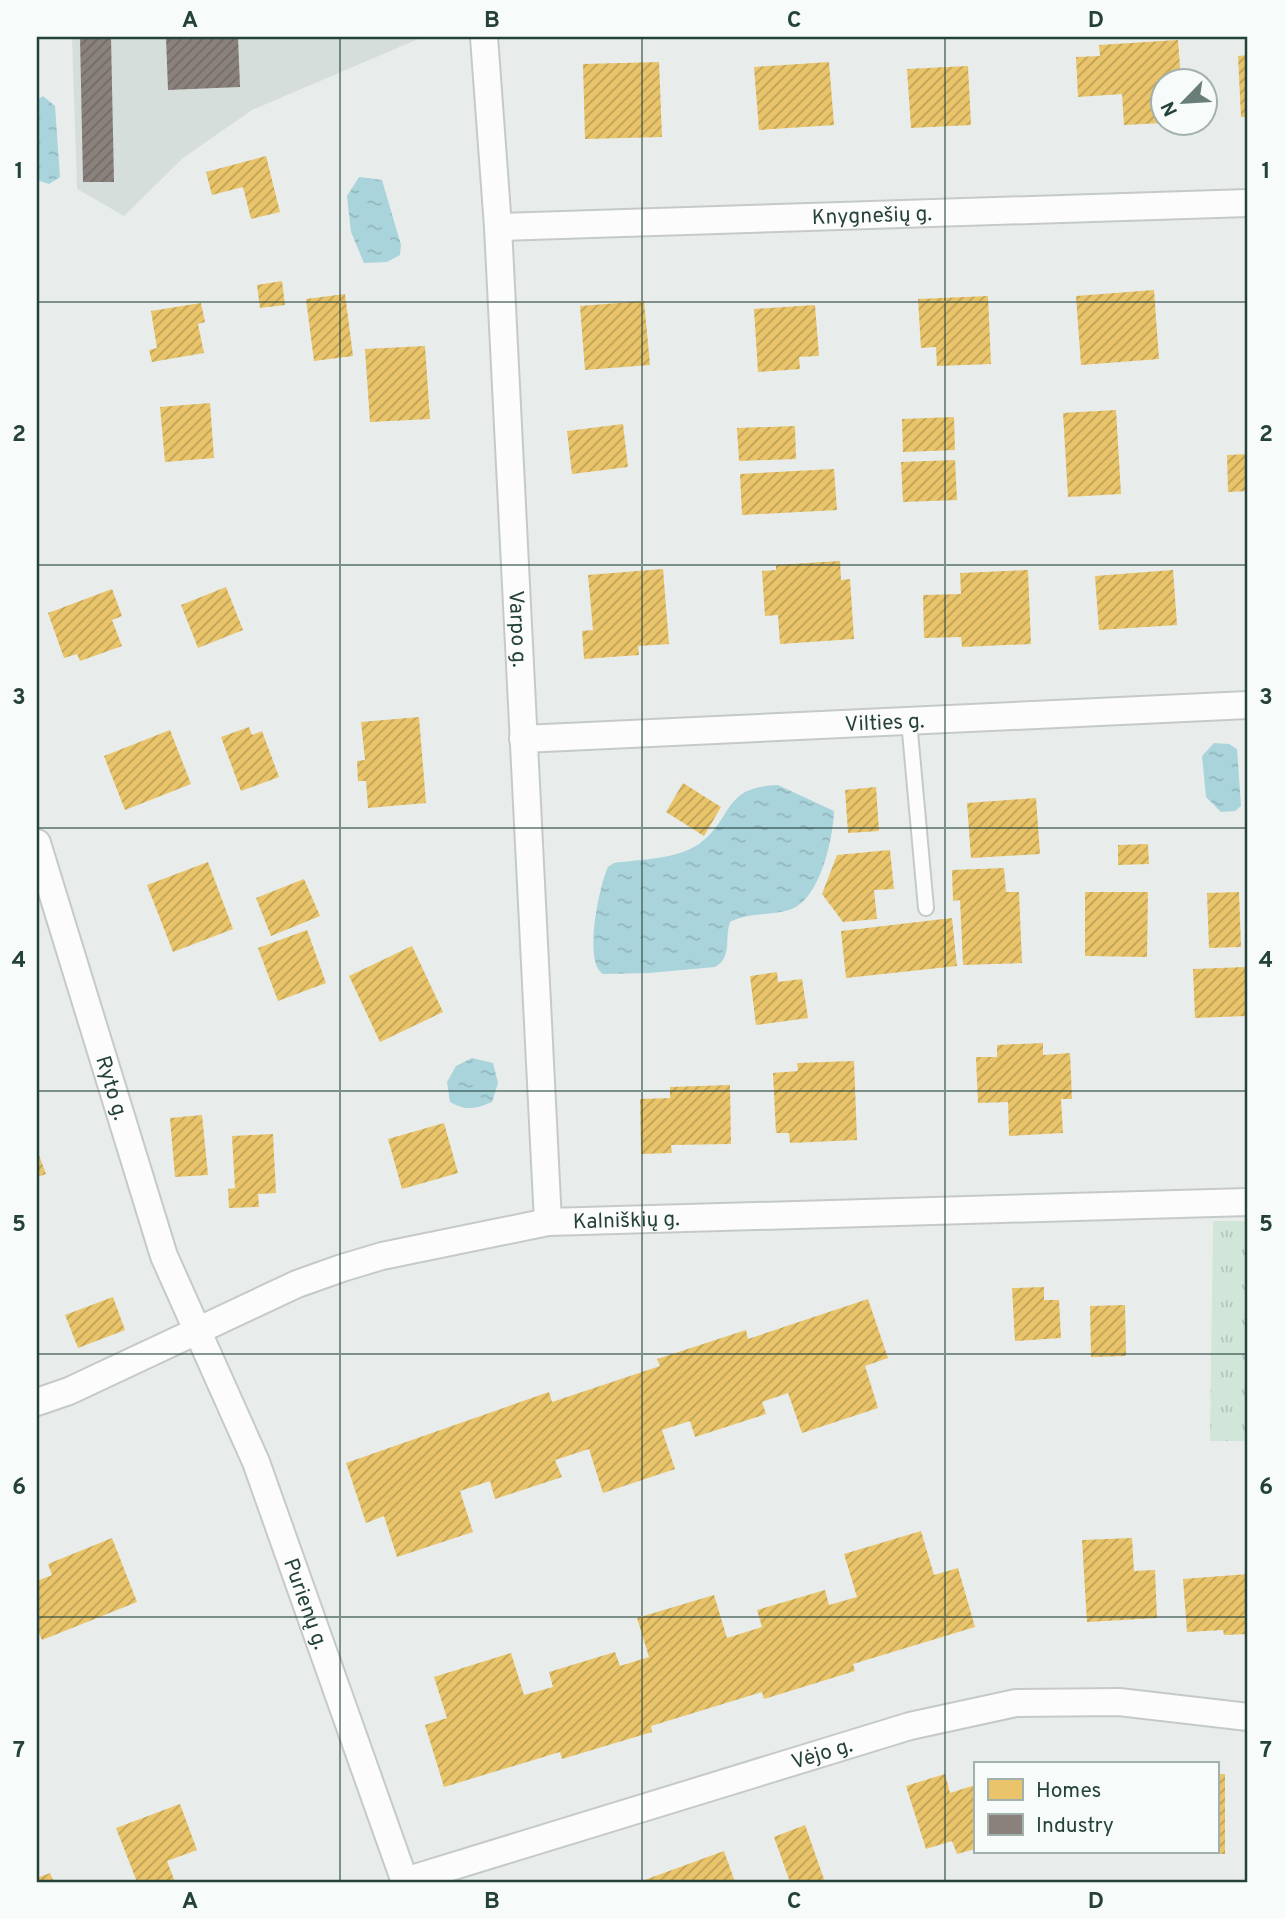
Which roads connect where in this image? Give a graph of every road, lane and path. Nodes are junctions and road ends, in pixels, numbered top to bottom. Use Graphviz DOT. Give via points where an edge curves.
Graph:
graph roads {
  1 [pos="484,37"];
  2 [pos="1248,203"];
  3 [pos="498,227"];
  4 [pos="1248,705"];
  5 [pos="909,721"];
  6 [pos="523,739"];
  7 [pos="37,843"];
  8 [pos="926,908"];
  9 [pos="1248,1202"];
  10 [pos="548,1222"];
  11 [pos="196,1330"];
  12 [pos="37,1402"];
  13 [pos="1248,1717"];
  14 [pos="405,1882"];
  1 -- 3 [label="street, Varpo g."];
  2 -- 3 [label="street, Knygnešių g."];
  3 -- 6 [label="street, Varpo g."];
  4 -- 5 [label="street, Vilties g."];
  5 -- 6 [label="street, Vilties g."];
  5 -- 8 [label="lane"];
  6 -- 10 [label="street, Varpo g."];
  7 -- 11 [label="street, Ryto g." via="164,1256"];
  9 -- 10 [label="street, Kalniškių g."];
  10 -- 11 [label="street, Kalniškių g." via="342,1268"];
  11 -- 12 [label="street, Kalniškių g."];
  11 -- 14 [label="street, Purienų g." via="256,1462"];
  13 -- 14 [label="street, Vėjo g." via="1119,1702 1016,1703 910,1726"];
}
